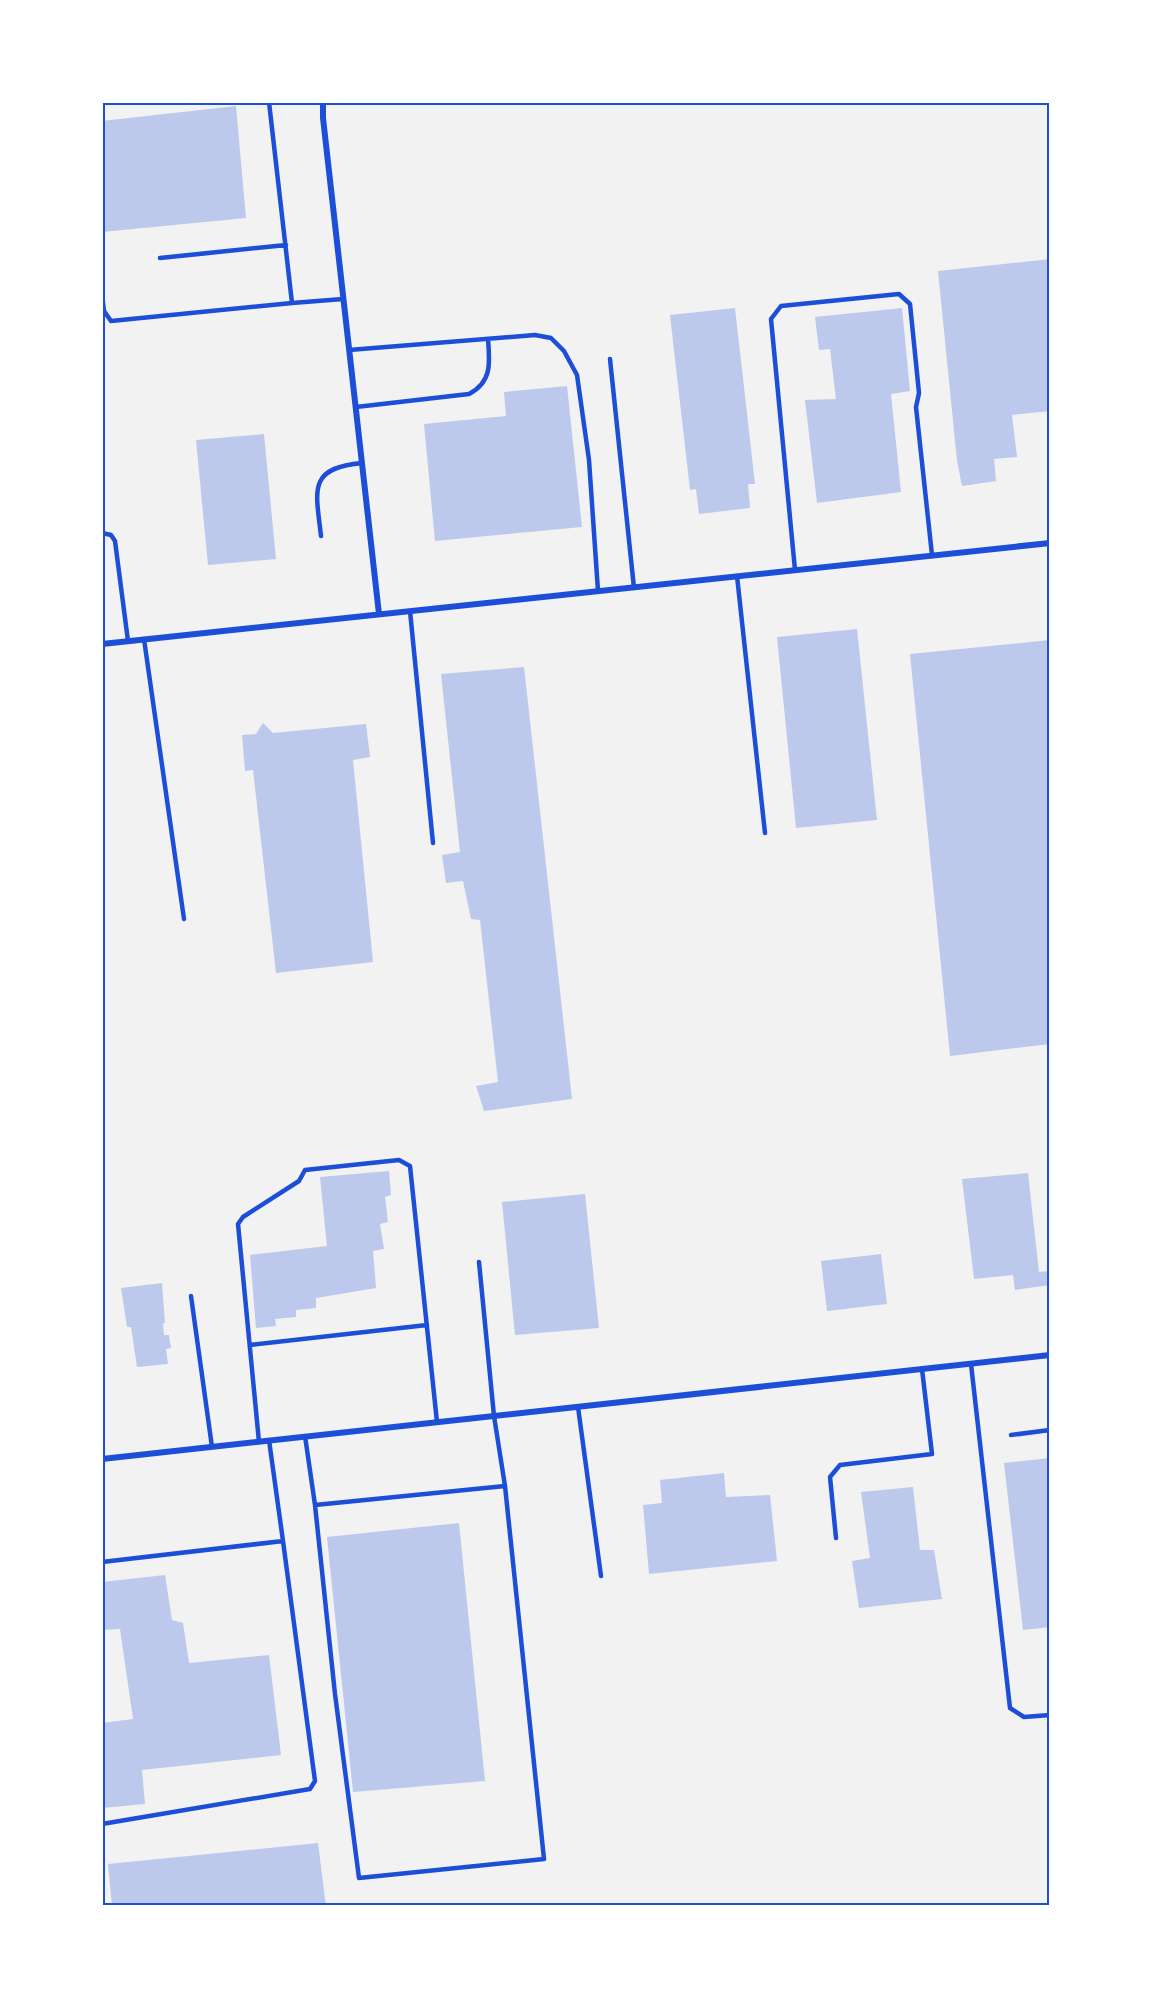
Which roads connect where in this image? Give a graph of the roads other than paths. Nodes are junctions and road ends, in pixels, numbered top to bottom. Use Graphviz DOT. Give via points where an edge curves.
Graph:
graph roads {
  1 [pos="269,102"];
  2 [pos="323,102"];
  3 [pos="286,245"];
  4 [pos="160,258"];
  5 [pos="102,294"];
  6 [pos="343,298"];
  7 [pos="292,303"];
  8 [pos="488,339"];
  9 [pos="349,350"];
  10 [pos="610,359"];
  11 [pos="356,407"];
  12 [pos="362,463"];
  13 [pos="102,533"];
  14 [pos="321,536"];
  15 [pos="1050,543"];
  16 [pos="932,555"];
  17 [pos="795,570"];
  18 [pos="737,576"];
  19 [pos="634,588"];
  20 [pos="598,591"];
  21 [pos="410,611"];
  22 [pos="379,614"];
  23 [pos="144,639"];
  24 [pos="128,641"];
  25 [pos="102,644"];
  26 [pos="765,833"];
  27 [pos="434,843"];
  28 [pos="184,919"];
  29 [pos="479,1262"];
  30 [pos="191,1296"];
  31 [pos="427,1325"];
  32 [pos="250,1346"];
  33 [pos="1050,1356"];
  34 [pos="971,1364"];
  35 [pos="922,1370"];
  36 [pos="578,1407"];
  37 [pos="494,1416"];
  38 [pos="437,1422"];
  39 [pos="1050,1430"];
  40 [pos="1011,1435"];
  41 [pos="305,1436"];
  42 [pos="269,1440"];
  43 [pos="259,1442"];
  44 [pos="212,1447"];
  45 [pos="102,1459"];
  46 [pos="506,1486"];
  47 [pos="315,1505"];
  48 [pos="836,1538"];
  49 [pos="283,1541"];
  50 [pos="102,1562"];
  51 [pos="601,1576"];
  52 [pos="1050,1715"];
  53 [pos="102,1824"];
  1 -- 3 [label="lane"];
  2 -- 6 [label="street"];
  3 -- 4 [label="lane"];
  3 -- 7 [label="lane"];
  5 -- 7 [label="lane" via="104,311 111,321"];
  6 -- 7 [label="lane"];
  6 -- 9 [label="street"];
  8 -- 9 [label="lane"];
  8 -- 11 [label="lane" via="490,358 480,388 468,394"];
  8 -- 20 [label="lane" via="535,335 551,338 564,351 577,375 590,460"];
  9 -- 11 [label="street"];
  10 -- 19 [label="lane"];
  11 -- 12 [label="street"];
  12 -- 14 [label="lane" via="341,465 322,478 317,501"];
  12 -- 22 [label="street"];
  13 -- 24 [label="lane" via="111,535 115,541"];
  15 -- 16 [label="street"];
  16 -- 17 [label="street"];
  16 -- 17 [label="lane" via="916,407 920,393 910,304 899,294 781,306 771,319"];
  17 -- 18 [label="street"];
  18 -- 19 [label="street"];
  18 -- 26 [label="lane"];
  19 -- 20 [label="street"];
  20 -- 21 [label="street"];
  21 -- 22 [label="street"];
  21 -- 27 [label="lane"];
  22 -- 23 [label="street"];
  23 -- 24 [label="street"];
  23 -- 28 [label="lane"];
  24 -- 25 [label="street"];
  29 -- 37 [label="lane"];
  30 -- 44 [label="lane"];
  31 -- 32 [label="lane"];
  31 -- 32 [label="lane" via="410,1166 399,1160 305,1170 299,1181 238,1224"];
  31 -- 38 [label="lane"];
  32 -- 43 [label="lane"];
  33 -- 34 [label="street"];
  34 -- 35 [label="street"];
  34 -- 52 [label="lane" via="1010,1708 1024,1717"];
  35 -- 36 [label="street"];
  35 -- 48 [label="lane" via="932,1454 840,1466 831,1477"];
  36 -- 37 [label="street"];
  36 -- 51 [label="lane"];
  37 -- 38 [label="street"];
  37 -- 46 [label="lane"];
  38 -- 41 [label="street"];
  39 -- 40 [label="lane"];
  41 -- 42 [label="street"];
  41 -- 47 [label="lane"];
  42 -- 43 [label="street"];
  42 -- 49 [label="lane"];
  43 -- 44 [label="street"];
  44 -- 45 [label="street"];
  46 -- 47 [label="lane"];
  46 -- 47 [label="lane" via="544,1859 359,1878"];
  49 -- 50 [label="lane"];
  49 -- 53 [label="lane" via="315,1781 310,1789"];
}
